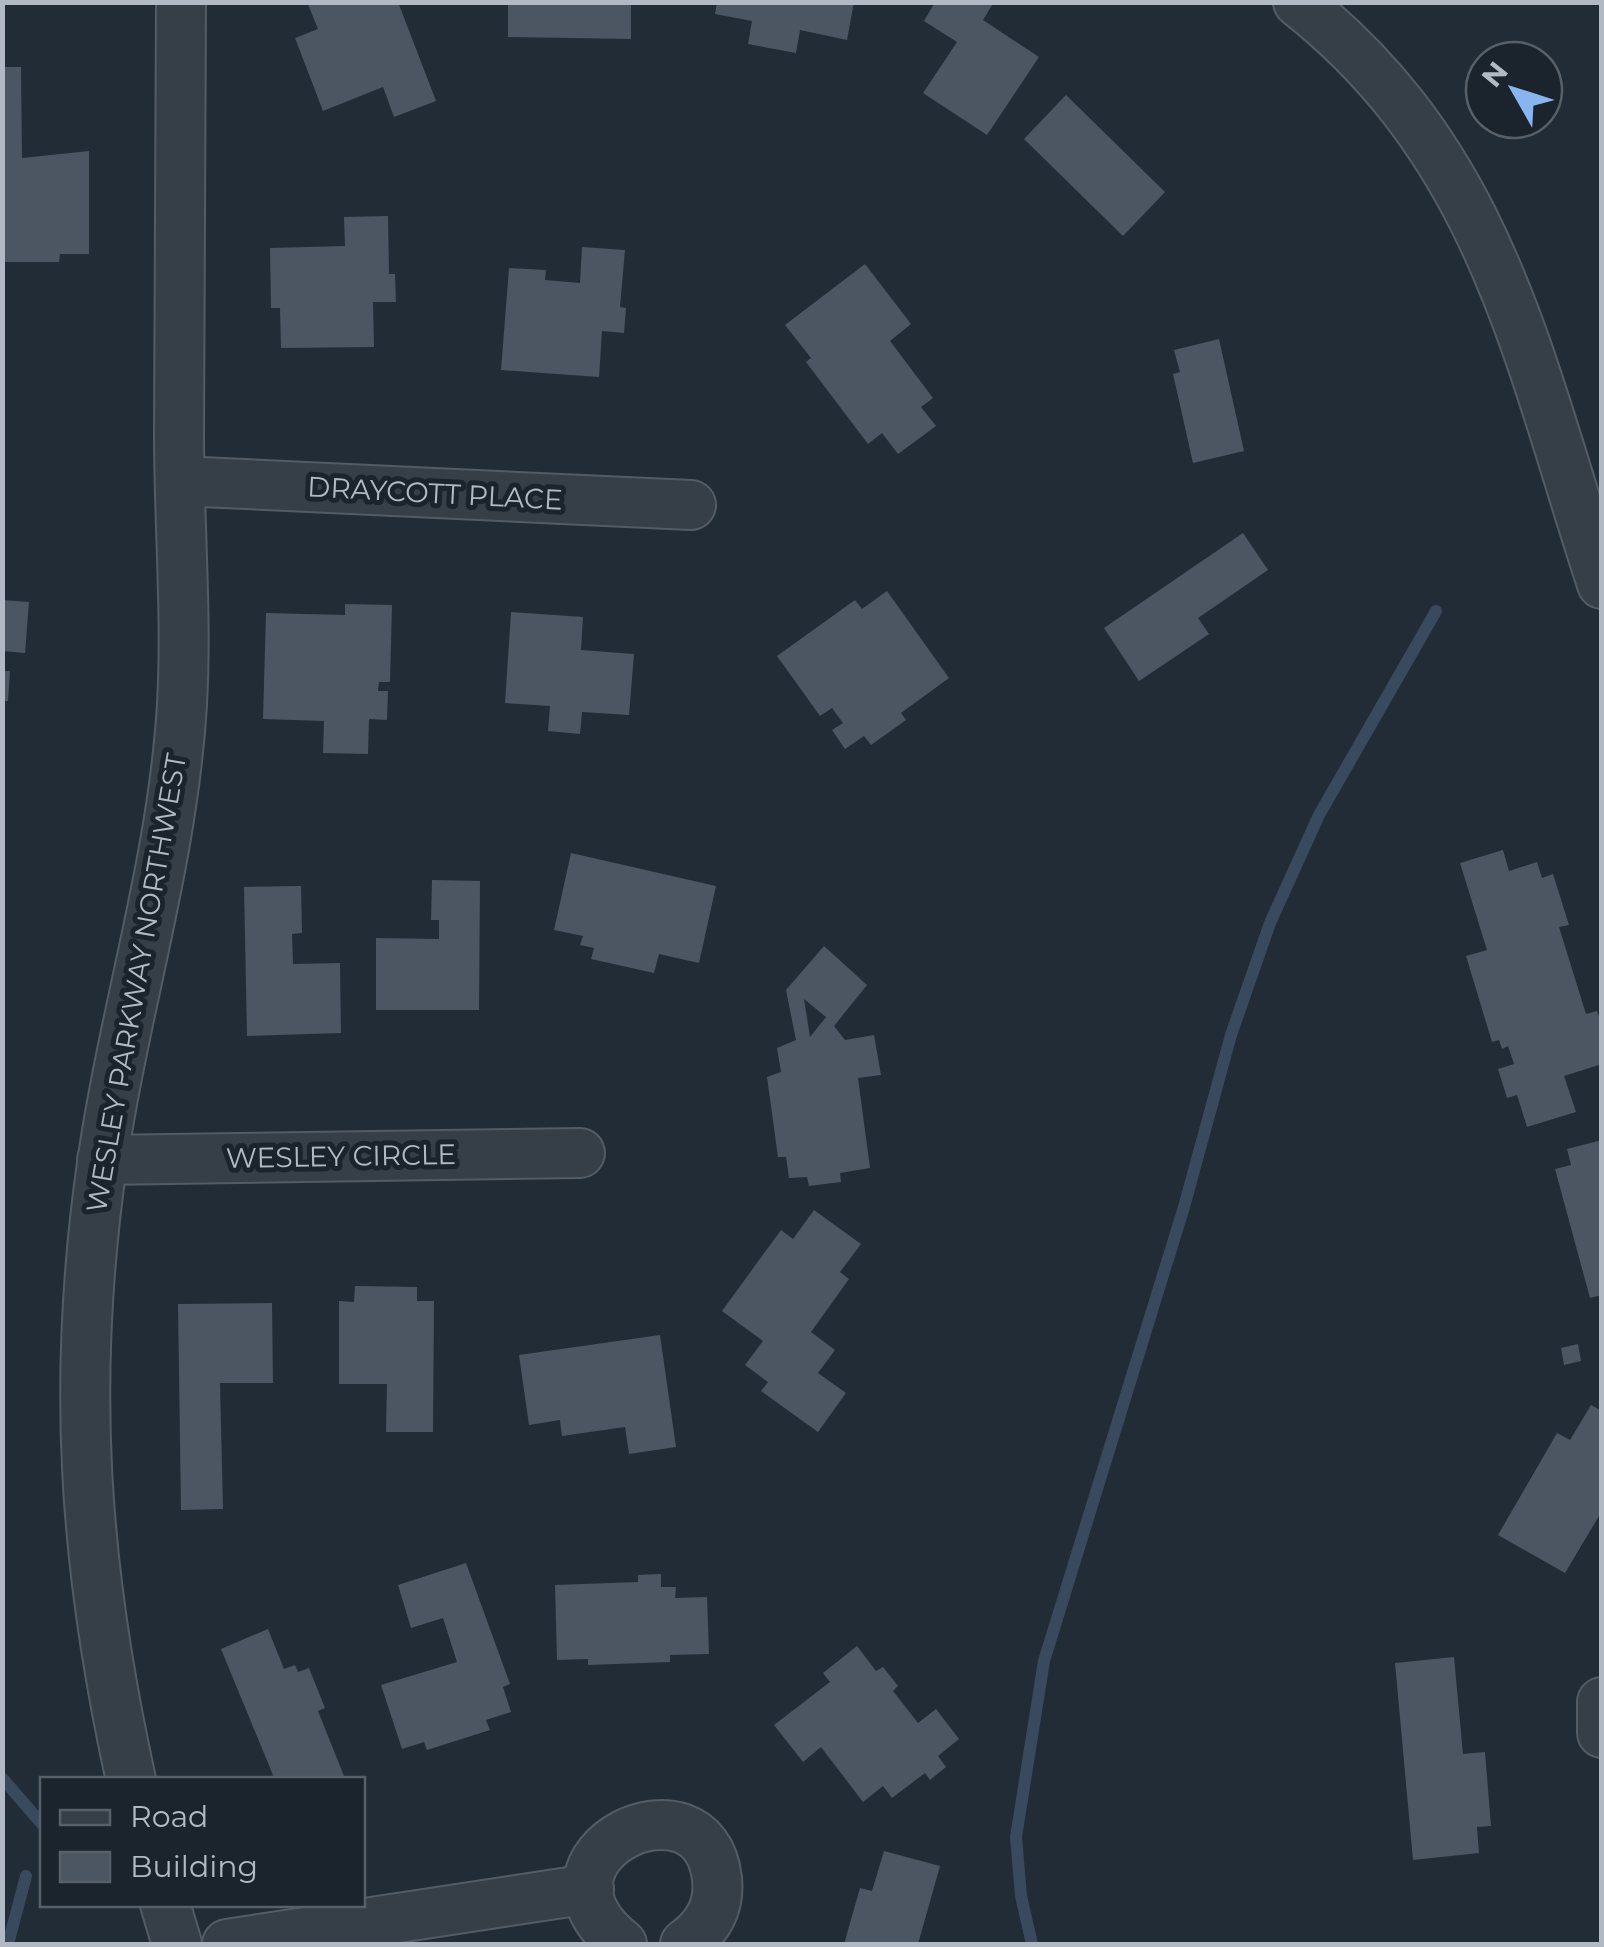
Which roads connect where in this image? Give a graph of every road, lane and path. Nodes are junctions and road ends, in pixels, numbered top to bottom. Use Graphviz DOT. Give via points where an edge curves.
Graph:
graph roads {
  1 [pos="180,2"];
  2 [pos="1298,2"];
  3 [pos="180,481"];
  4 [pos="691,504"];
  5 [pos="1602,584"];
  6 [pos="580,1153"];
  7 [pos="102,1160"];
  8 [pos="1602,1702"];
  9 [pos="1602,1733"];
  10 [pos="130,1777"];
  11 [pos="589,1889"];
  12 [pos="166,1907"];
  13 [pos="176,1944"];
  14 [pos="228,1944"];
  15 [pos="622,1944"];
  16 [pos="685,1944"];
  1 -- 3 [label="street, WESLEY PARKWAY NORTHWEST"];
  2 -- 5 [label="street" via="1389,87 1464,195 1492,253"];
  3 -- 4 [label="street, DRAYCOTT PLACE"];
  3 -- 7 [label="street, WESLEY PARKWAY NORTHWEST" via="182,703 166,843"];
  6 -- 7 [label="street, WESLEY CIRCLE"];
  7 -- 10 [label="street, WESLEY PARKWAY NORTHWEST" via="82,1406 88,1532 104,1657"];
  8 -- 9 [label="street"];
  11 -- 14 [label="street"];
  11 -- 15 [label="street" via="593,1911"];
  11 -- 16 [label="street" via="592,1867 620,1833 662,1824 681,1830 698,1841 717,1876 712,1915"];
  12 -- 13 [label="street"];
}
